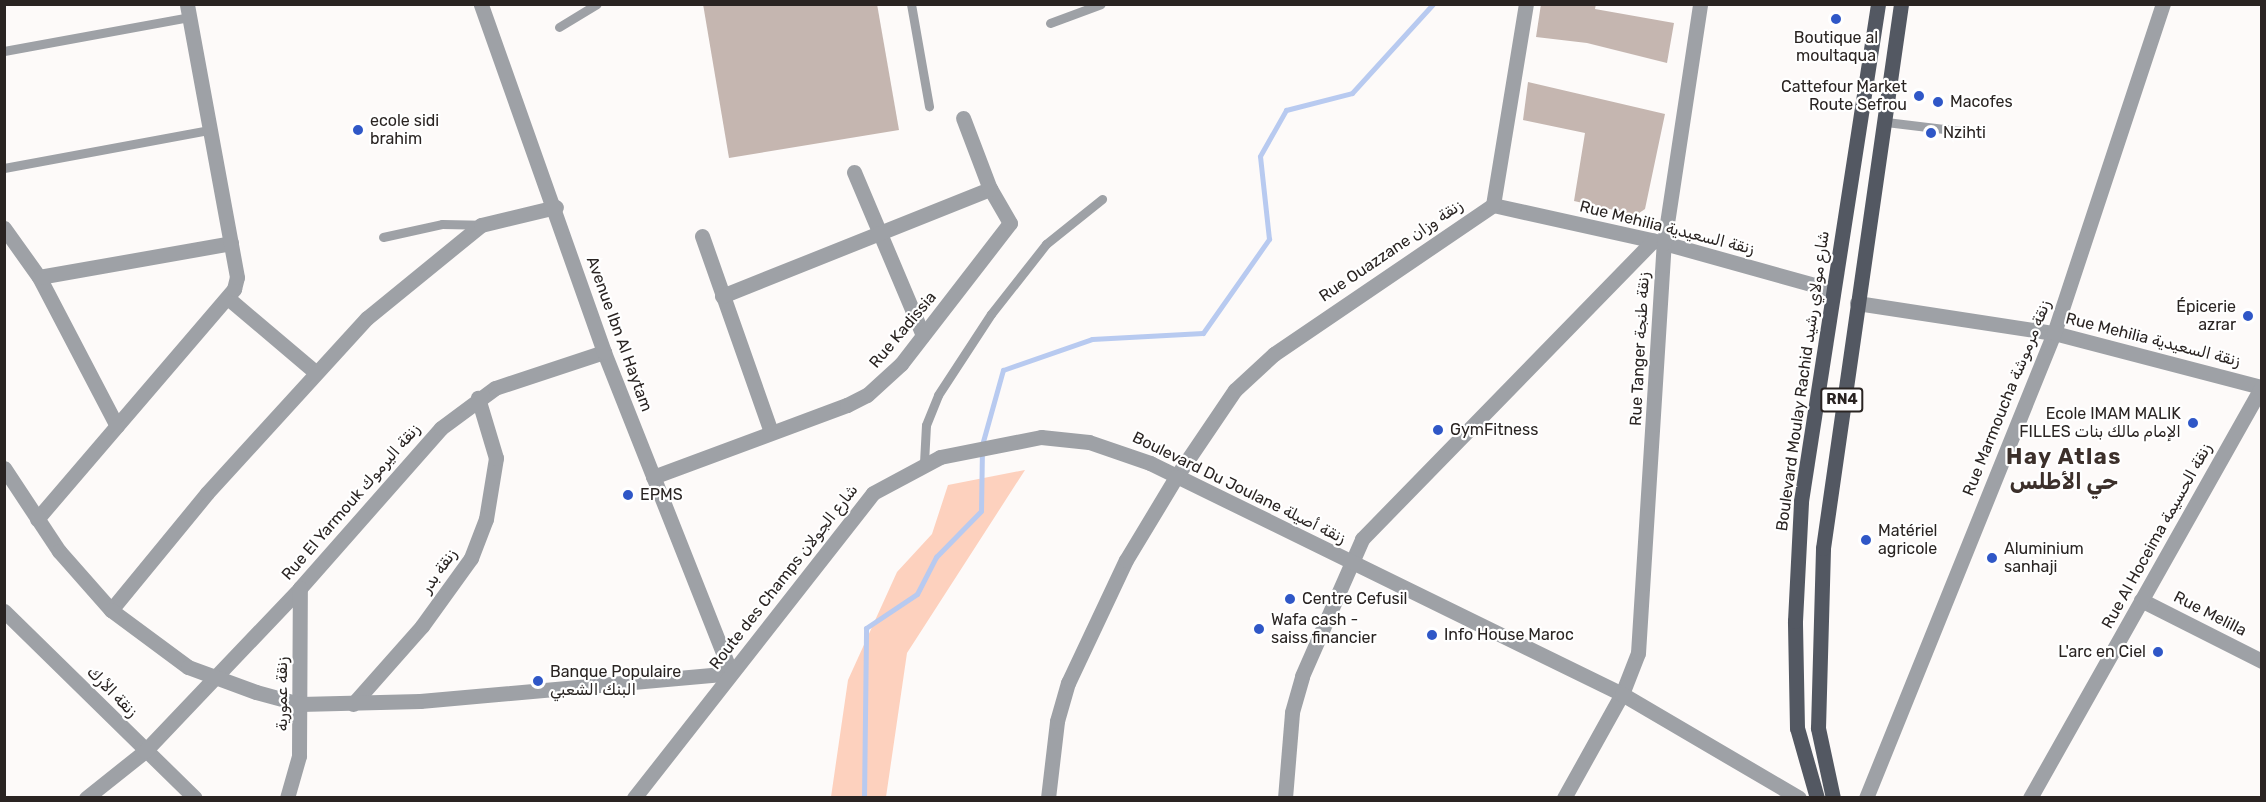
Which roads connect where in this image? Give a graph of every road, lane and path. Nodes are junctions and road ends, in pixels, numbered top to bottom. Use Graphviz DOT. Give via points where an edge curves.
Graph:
graph roads {
  1 [pos="481,4"];
  2 [pos="597,4"];
  3 [pos="912,4"];
  4 [pos="1101,4"];
  5 [pos="1526,4"];
  6 [pos="1700,4"];
  7 [pos="1878,4"];
  8 [pos="1901,4"];
  9 [pos="2163,4"];
  10 [pos="188,11"];
  11 [pos="1050,23"];
  12 [pos="559,27"];
  13 [pos="4,51"];
  14 [pos="929,105"];
  15 [pos="963,118"];
  16 [pos="1886,122"];
  17 [pos="210,130"];
  18 [pos="1960,131"];
  19 [pos="4,168"];
  20 [pos="854,172"];
  21 [pos="990,189"];
  22 [pos="1102,199"];
  23 [pos="1493,205"];
  24 [pos="556,207"];
  25 [pos="481,225"];
  26 [pos="4,228"];
  27 [pos="702,236"];
  28 [pos="383,237"];
  29 [pos="878,237"];
  30 [pos="1659,242"];
  31 [pos="231,243"];
  32 [pos="39,277"];
  33 [pos="1832,290"];
  34 [pos="722,296"];
  35 [pos="229,299"];
  36 [pos="1857,303"];
  37 [pos="2055,333"];
  38 [pos="923,335"];
  39 [pos="604,352"];
  40 [pos="315,372"];
  41 [pos="2261,387"];
  42 [pos="478,398"];
  43 [pos="117,426"];
  44 [pos="771,432"];
  45 [pos="1041,437"];
  46 [pos="924,463"];
  47 [pos="4,468"];
  48 [pos="653,477"];
  49 [pos="1176,477"];
  50 [pos="37,519"];
  51 [pos="1350,561"];
  52 [pos="300,588"];
  53 [pos="2142,600"];
  54 [pos="4,610"];
  55 [pos="111,610"];
  56 [pos="2262,661"];
  57 [pos="731,673"];
  58 [pos="212,679"];
  59 [pos="1622,694"];
  60 [pos="353,704"];
  61 [pos="300,705"];
  62 [pos="146,751"];
  63 [pos="1289,796"];
  64 [pos="86,798"];
  65 [pos="195,798"];
  66 [pos="287,798"];
  67 [pos="634,798"];
  68 [pos="1048,798"];
  69 [pos="1564,798"];
  70 [pos="1799,798"];
  71 [pos="1817,798"];
  72 [pos="1833,798"];
  73 [pos="1866,798"];
  74 [pos="2030,798"];
  1 -- 24 [label="street, Avenue Ibn Al Haytam"];
  2 -- 12 [label="lane"];
  3 -- 14 [label="lane"];
  4 -- 11 [label="lane"];
  5 -- 23 [label="street"];
  6 -- 30 [label="street, Rue Tanger زنقة طنجة"];
  7 -- 33 [label="main road, Boulevard Moulay Rachid شارع مولاي رشيد / RN4"];
  8 -- 16 [label="main road, RN4"];
  9 -- 37 [label="street, Rue Marmoucha زنقة مرموشة"];
  10 -- 13 [label="lane"];
  10 -- 17 [label="street"];
  15 -- 21 [label="street, Rue Kadissia"];
  16 -- 18 [label="lane"];
  16 -- 36 [label="main road, RN4"];
  17 -- 19 [label="lane"];
  17 -- 31 [label="street"];
  20 -- 29 [label="street"];
  21 -- 29 [label="street"];
  21 -- 38 [label="street, Rue Kadissia" via="1010,224"];
  22 -- 46 [label="lane" via="1046,244 991,314 938,394 926,425"];
  23 -- 30 [label="street, Rue Mehilia زنقة السعيدية"];
  23 -- 49 [label="street, Rue Ouazzane زنقة وزان" via="1274,354 1235,390"];
  24 -- 25 [label="street"];
  24 -- 39 [label="street, Avenue Ibn Al Haytam"];
  25 -- 28 [label="lane" via="442,224"];
  25 -- 40 [label="street" via="402,286"];
  26 -- 32 [label="street"];
  27 -- 34 [label="street"];
  29 -- 34 [label="street"];
  29 -- 38 [label="street"];
  30 -- 33 [label="street, Rue Mehilia زنقة السعيدية"];
  30 -- 51 [label="street" via="1390,505"];
  30 -- 59 [label="street, Rue Tanger زنقة طنجة" via="1641,630"];
  31 -- 32 [label="street"];
  31 -- 35 [label="street" via="237,277"];
  32 -- 43 [label="street"];
  33 -- 71 [label="main road, Boulevard Moulay Rachid شارع مولاي رشيد / RN4" via="1801,501 1795,621 1797,728"];
  34 -- 44 [label="street"];
  35 -- 40 [label="street"];
  35 -- 43 [label="street"];
  36 -- 37 [label="street, Rue Mehilia زنقة السعيدية"];
  36 -- 72 [label="main road, RN4" via="1823,548 1818,728"];
  37 -- 41 [label="street, Rue Mehilia زنقة السعيدية"];
  37 -- 73 [label="street, Rue Marmoucha زنقة مرموشة"];
  38 -- 44 [label="street, Rue Kadissia" via="867,396"];
  39 -- 42 [label="street, Rue El Yarmouk زنقة اليرموك"];
  39 -- 48 [label="street, Avenue Ibn Al Haytam"];
  40 -- 55 [label="street"];
  41 -- 53 [label="street, Rue Al Hoceima زنقة الحسيمة"];
  42 -- 52 [label="street, Rue El Yarmouk زنقة اليرموك" via="400,469"];
  42 -- 60 [label="street, زنقة بدر" via="496,458 486,519 471,558 422,626"];
  43 -- 50 [label="street"];
  44 -- 48 [label="street, Rue Kadissia"];
  45 -- 46 [label="street, Route des Champs شارع الجولان"];
  45 -- 49 [label="street, Boulevard Du Joulane زنقة أصيلة" via="1119,450"];
  46 -- 57 [label="street, Route des Champs شارع الجولان" via="893,478 855,512"];
  47 -- 50 [label="street"];
  48 -- 57 [label="street, Avenue Ibn Al Haytam"];
  49 -- 51 [label="street, Boulevard Du Joulane زنقة أصيلة"];
  49 -- 68 [label="street, Rue Ouazzane زنقة وزان" via="1126,560 1068,683 1057,721"];
  50 -- 55 [label="street"];
  51 -- 59 [label="street, Boulevard Du Joulane زنقة أصيلة"];
  51 -- 63 [label="street" via="1299,685"];
  52 -- 58 [label="street, Rue El Yarmouk زنقة اليرموك"];
  52 -- 61 [label="street, زنقة عمورية"];
  53 -- 56 [label="street, Rue Melilla"];
  53 -- 74 [label="street, Rue Al Hoceima زنقة الحسيمة"];
  54 -- 62 [label="street, زنقة الأرك"];
  55 -- 58 [label="street" via="159,648"];
  57 -- 60 [label="street"];
  57 -- 67 [label="street, Route des Champs شارع الجولان"];
  58 -- 61 [label="street"];
  58 -- 62 [label="street, Rue El Yarmouk زنقة اليرموك"];
  59 -- 69 [label="street, Rue Tanger زنقة طنجة"];
  59 -- 70 [label="street, Boulevard Du Joulane زنقة أصيلة"];
  60 -- 61 [label="street"];
  61 -- 66 [label="street, زنقة عمورية" via="299,756"];
  62 -- 64 [label="street, Rue El Yarmouk زنقة اليرموك"];
  62 -- 65 [label="street, زنقة الأرك"];
}
